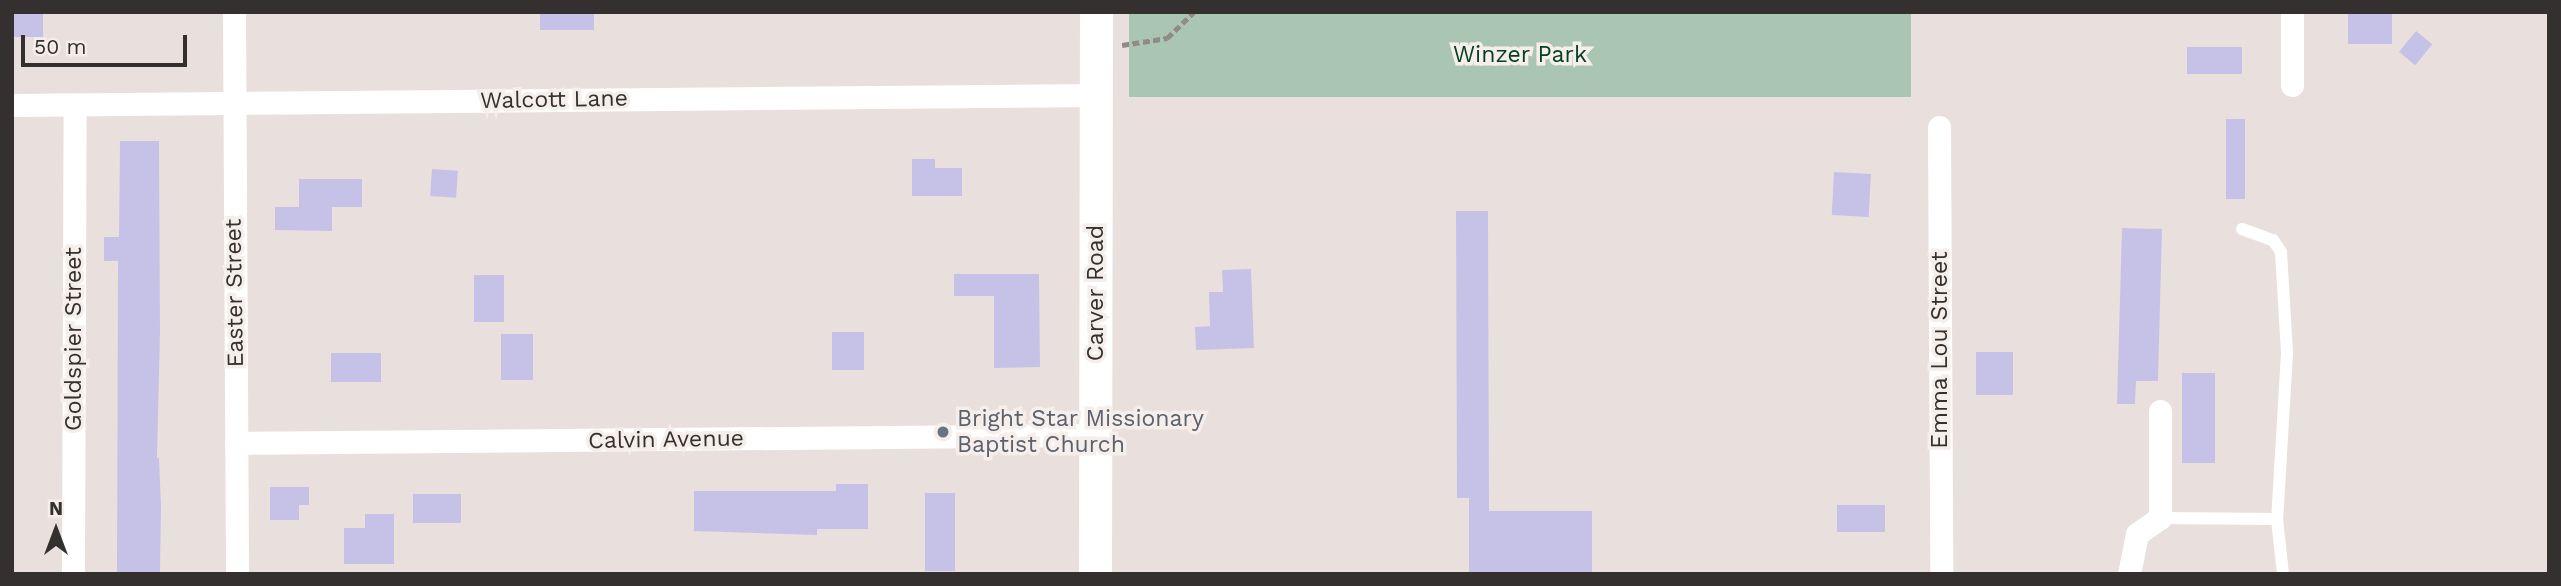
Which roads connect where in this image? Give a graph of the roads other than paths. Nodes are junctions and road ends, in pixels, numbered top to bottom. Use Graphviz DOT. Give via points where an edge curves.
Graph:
graph roads {
  1 [pos="234,12"];
  2 [pos="1096,12"];
  3 [pos="2292,12"];
  4 [pos="2292,85"];
  5 [pos="1096,95"];
  6 [pos="233,103"];
  7 [pos="12,105"];
  8 [pos="75,105"];
  9 [pos="1939,127"];
  10 [pos="2242,229"];
  11 [pos="2160,411"];
  12 [pos="1097,435"];
  13 [pos="236,443"];
  14 [pos="2160,518"];
  15 [pos="2277,519"];
  16 [pos="73,574"];
  17 [pos="237,574"];
  18 [pos="1095,574"];
  19 [pos="1941,574"];
  20 [pos="2129,574"];
  21 [pos="2283,574"];
  1 -- 6 [label="street, Easter Street"];
  2 -- 5 [label="street, Carver Road"];
  3 -- 4 [label="street"];
  5 -- 6 [label="street, Walcott Lane"];
  5 -- 12 [label="street, Carver Road"];
  6 -- 8 [label="street, Walcott Lane"];
  6 -- 13 [label="street, Easter Street"];
  7 -- 8 [label="street, Walcott Lane"];
  8 -- 16 [label="street, Goldspier Street"];
  9 -- 19 [label="street, Emma Lou Street"];
  10 -- 15 [label="lane" via="2273,240 2281,251 2287,354"];
  11 -- 14 [label="street"];
  12 -- 13 [label="street, Calvin Avenue"];
  12 -- 18 [label="street, Carver Road"];
  13 -- 17 [label="street, Easter Street"];
  14 -- 15 [label="lane"];
  14 -- 20 [label="street" via="2137,534"];
  15 -- 21 [label="lane"];
}
